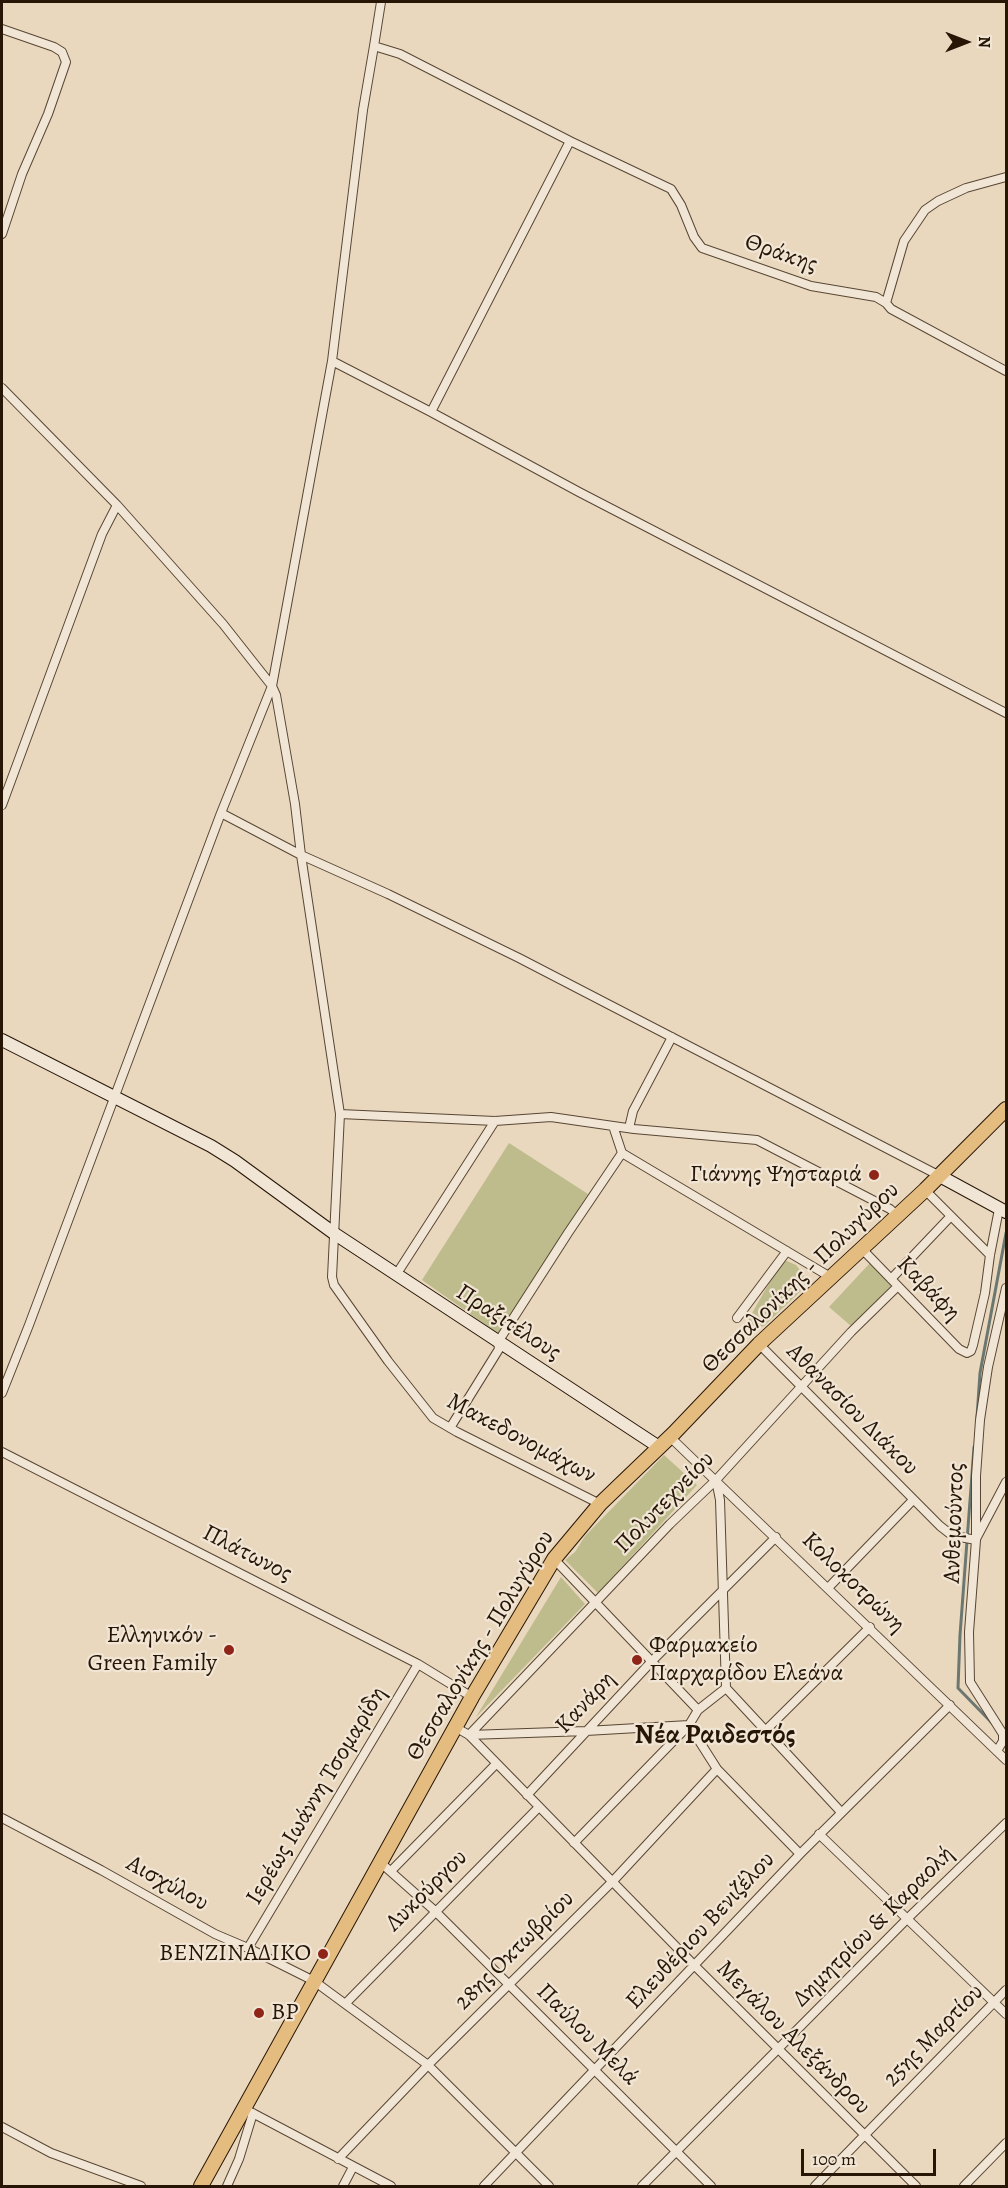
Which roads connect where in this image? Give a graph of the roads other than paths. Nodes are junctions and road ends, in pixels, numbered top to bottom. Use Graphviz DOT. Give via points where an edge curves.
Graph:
graph roads {
  1 [pos="381,2"];
  2 [pos="2,29"];
  3 [pos="374,46"];
  4 [pos="570,141"];
  5 [pos="1006,177"];
  6 [pos="2,234"];
  7 [pos="886,303"];
  8 [pos="332,361"];
  9 [pos="1006,371"];
  10 [pos="2,388"];
  11 [pos="430,412"];
  12 [pos="117,505"];
  13 [pos="272,686"];
  14 [pos="1006,713"];
  15 [pos="2,805"];
  16 [pos="220,813"];
  17 [pos="301,855"];
  18 [pos="672,1036"];
  19 [pos="2,1040"];
  20 [pos="114,1096"];
  21 [pos="1006,1109"];
  22 [pos="340,1114"];
  23 [pos="495,1121"];
  24 [pos="613,1126"];
  25 [pos="629,1128"];
  26 [pos="622,1153"];
  27 [pos="938,1175"];
  28 [pos="925,1190"];
  29 [pos="1003,1210"];
  30 [pos="897,1215"];
  31 [pos="951,1216"];
  32 [pos="335,1234"];
  33 [pos="862,1249"];
  34 [pos="787,1251"];
  35 [pos="990,1256"];
  36 [pos="396,1275"];
  37 [pos="832,1278"];
  38 [pos="894,1283"];
  39 [pos="1006,1288"];
  40 [pos="737,1318"];
  41 [pos="498,1342"];
  42 [pos="759,1344"];
  43 [pos="802,1387"];
  44 [pos="2,1393"];
  45 [pos="450,1428"];
  46 [pos="670,1437"];
  47 [pos="659,1447"];
  48 [pos="2,1452"];
  49 [pos="716,1480"];
  50 [pos="1006,1482"];
  51 [pos="913,1500"];
  52 [pos="600,1504"];
  53 [pos="776,1537"];
  54 [pos="976,1540"];
  55 [pos="554,1559"];
  56 [pos="829,1587"];
  57 [pos="723,1591"];
  58 [pos="596,1603"];
  59 [pos="870,1627"];
  60 [pos="653,1660"];
  61 [pos="418,1664"];
  62 [pos="726,1688"];
  63 [pos="472,1697"];
  64 [pos="950,1705"];
  65 [pos="699,1710"];
  66 [pos="689,1725"];
  67 [pos="455,1727"];
  68 [pos="586,1731"];
  69 [pos="764,1732"];
  70 [pos="469,1735"];
  71 [pos="997,1751"];
  72 [pos="1006,1760"];
  73 [pos="496,1764"];
  74 [pos="717,1769"];
  75 [pos="527,1795"];
  76 [pos="539,1807"];
  77 [pos="841,1812"];
  78 [pos="2,1818"];
  79 [pos="1006,1823"];
  80 [pos="819,1834"];
  81 [pos="574,1843"];
  82 [pos="800,1854"];
  83 [pos="386,1867"];
  84 [pos="613,1881"];
  85 [pos="435,1911"];
  86 [pos="908,1918"];
  87 [pos="248,1948"];
  88 [pos="695,1966"];
  89 [pos="314,1981"];
  90 [pos="509,1984"];
  91 [pos="1006,1990"];
  92 [pos="994,2002"];
  93 [pos="345,2004"];
  94 [pos="1006,2014"];
  95 [pos="779,2049"];
  96 [pos="428,2065"];
  97 [pos="595,2070"];
  98 [pos="248,2111"];
  99 [pos="2,2127"];
  100 [pos="865,2137"];
  101 [pos="1006,2143"];
  102 [pos="516,2152"];
  103 [pos="677,2152"];
  104 [pos="338,2159"];
  105 [pos="353,2167"];
  106 [pos="141,2187"];
  107 [pos="201,2187"];
  108 [pos="227,2187"];
  109 [pos="343,2187"];
  110 [pos="391,2187"];
  111 [pos="484,2187"];
  112 [pos="549,2187"];
  113 [pos="642,2187"];
  114 [pos="711,2187"];
  115 [pos="815,2187"];
  116 [pos="916,2187"];
  117 [pos="964,2187"];
  1 -- 3 [label="street"];
  2 -- 6 [label="street" via="54,47 66,62"];
  3 -- 4 [label="street, Θράκης" via="400,54"];
  3 -- 8 [label="street"];
  4 -- 7 [label="street, Θράκης" via="671,189 702,248 811,286 870,295"];
  4 -- 11 [label="street"];
  5 -- 7 [label="street" via="966,189 925,210 904,241"];
  7 -- 9 [label="street, Θράκης"];
  8 -- 11 [label="street"];
  8 -- 13 [label="street"];
  10 -- 12 [label="street"];
  11 -- 14 [label="street"];
  12 -- 13 [label="street" via="223,624"];
  12 -- 15 [label="street" via="102,534"];
  13 -- 16 [label="street"];
  13 -- 17 [label="street, Μακεδονομάχων"];
  16 -- 17 [label="street"];
  16 -- 20 [label="street"];
  17 -- 18 [label="street" via="388,894"];
  17 -- 22 [label="street, Μακεδονομάχων"];
  18 -- 25 [label="street" via="633,1111"];
  18 -- 27 [label="street"];
  19 -- 20 [label="street, Πραξιτέλους"];
  20 -- 32 [label="street, Πραξιτέλους" via="211,1146"];
  20 -- 44 [label="street"];
  21 -- 27 [label="main road, Θεσσαλονίκης - Πολυγύρου"];
  22 -- 23 [label="street"];
  22 -- 32 [label="street, Μακεδονομάχων"];
  23 -- 24 [label="street" via="551,1117"];
  23 -- 36 [label="street"];
  24 -- 25 [label="street"];
  24 -- 26 [label="street"];
  25 -- 30 [label="street" via="756,1140"];
  26 -- 34 [label="street"];
  26 -- 41 [label="street"];
  27 -- 28 [label="main road, Θεσσαλονίκης - Πολυγύρου"];
  27 -- 29 [label="street"];
  28 -- 30 [label="main road, Θεσσαλονίκης - Πολυγύρου"];
  28 -- 31 [label="street"];
  29 -- 35 [label="street"];
  30 -- 33 [label="main road, Θεσσαλονίκης - Πολυγύρου"];
  31 -- 35 [label="street"];
  31 -- 38 [label="street, Πολυτεχνείου"];
  32 -- 36 [label="street, Πραξιτέλους"];
  32 -- 45 [label="street, Μακεδονομάχων" via="334,1285 434,1418"];
  33 -- 37 [label="main road, Θεσσαλονίκης - Πολυγύρου"];
  33 -- 38 [label="street, Καβάφη"];
  34 -- 37 [label="street"];
  34 -- 40 [label="street"];
  35 -- 38 [label="street, Καβάφη" via="974,1345 967,1353"];
  36 -- 41 [label="street, Πραξιτέλους"];
  37 -- 42 [label="main road, Θεσσαλονίκης - Πολυγύρου"];
  38 -- 43 [label="street, Πολυτεχνείου"];
  39 -- 54 [label="street, Ανθεμούντος" via="980,1420"];
  41 -- 45 [label="street" via="499,1349"];
  41 -- 47 [label="street, Πραξιτέλους"];
  42 -- 43 [label="street, Αθανασίου Διάκου"];
  42 -- 46 [label="main road, Θεσσαλονίκης - Πολυγύρου"];
  43 -- 49 [label="street, Πολυτεχνείου"];
  43 -- 51 [label="street, Αθανασίου Διάκου"];
  45 -- 52 [label="street, Μακεδονομάχων"];
  46 -- 47 [label="main road, Θεσσαλονίκης - Πολυγύρου"];
  46 -- 49 [label="street, Κολοκοτρώνη"];
  47 -- 52 [label="main road, Θεσσαλονίκης - Πολυγύρου"];
  48 -- 61 [label="street, Πλάτωνος"];
  49 -- 53 [label="street, Κολοκοτρώνη"];
  49 -- 57 [label="street"];
  49 -- 58 [label="street, Πολυτεχνείου"];
  50 -- 54 [label="street"];
  51 -- 54 [label="street, Αθανασίου Διάκου" via="949,1533"];
  51 -- 56 [label="street"];
  52 -- 55 [label="main road, Θεσσαλονίκης - Πολυγύρου"];
  53 -- 56 [label="street, Κολοκοτρώνη"];
  53 -- 57 [label="street, Κανάρη"];
  54 -- 71 [label="street, Ανθεμούντος" via="969,1632 970,1682 1003,1734"];
  55 -- 58 [label="street"];
  55 -- 63 [label="main road, Θεσσαλονίκης - Πολυγύρου"];
  56 -- 59 [label="street, Κολοκοτρώνη"];
  57 -- 60 [label="street, Κανάρη"];
  57 -- 62 [label="street"];
  58 -- 60 [label="street"];
  58 -- 70 [label="street, Πολυτεχνείου"];
  59 -- 64 [label="street, Κολοκοτρώνη"];
  59 -- 69 [label="street"];
  60 -- 65 [label="street"];
  60 -- 68 [label="street, Κανάρη"];
  61 -- 63 [label="street, Πλάτωνος"];
  61 -- 87 [label="street, Ιερέως Ιωάννη Τσομαρίδη"];
  62 -- 65 [label="street"];
  62 -- 69 [label="street"];
  63 -- 67 [label="main road, Θεσσαλονίκης - Πολυγύρου"];
  64 -- 71 [label="street, Κολοκοτρώνη"];
  64 -- 77 [label="street, Ελευθέριου Βενιζέλου"];
  65 -- 66 [label="street"];
  66 -- 68 [label="street"];
  66 -- 74 [label="street"];
  66 -- 81 [label="street"];
  67 -- 70 [label="street"];
  67 -- 83 [label="main road, Θεσσαλονίκης - Πολυγύρου"];
  68 -- 70 [label="street"];
  68 -- 75 [label="street, Κανάρη"];
  69 -- 77 [label="street"];
  70 -- 73 [label="street, Μεγάλου Αλεξάνδρου"];
  71 -- 72 [label="street, Κολοκοτρώνη"];
  73 -- 75 [label="street, Μεγάλου Αλεξάνδρου"];
  73 -- 83 [label="street"];
  74 -- 82 [label="street"];
  74 -- 84 [label="street, 28ης Οκτωβρίου"];
  75 -- 76 [label="street, Μεγάλου Αλεξάνδρου"];
  76 -- 81 [label="street, Μεγάλου Αλεξάνδρου"];
  76 -- 85 [label="street, Λυκούργου"];
  77 -- 80 [label="street, Ελευθέριου Βενιζέλου"];
  78 -- 87 [label="street, Αισχύλου" via="215,1934"];
  79 -- 86 [label="street, Δημητρίου & Καραολή"];
  80 -- 82 [label="street, Ελευθέριου Βενιζέλου"];
  80 -- 86 [label="street"];
  81 -- 84 [label="street, Μεγάλου Αλεξάνδρου"];
  82 -- 88 [label="street, Ελευθέριου Βενιζέλου"];
  83 -- 85 [label="street, Παύλου Μελά"];
  83 -- 89 [label="main road, Θεσσαλονίκης - Πολυγύρου"];
  84 -- 88 [label="street, Μεγάλου Αλεξάνδρου"];
  84 -- 90 [label="street, 28ης Οκτωβρίου"];
  85 -- 90 [label="street, Παύλου Μελά"];
  85 -- 93 [label="street, Λυκούργου"];
  86 -- 92 [label="street"];
  86 -- 95 [label="street, Δημητρίου & Καραολή"];
  87 -- 89 [label="street, Αισχύλου"];
  88 -- 95 [label="street, Μεγάλου Αλεξάνδρου"];
  88 -- 97 [label="street, Ελευθέριου Βενιζέλου"];
  89 -- 93 [label="street, Αισχύλου"];
  89 -- 98 [label="main road, Θεσσαλονίκης - Πολυγύρου"];
  90 -- 96 [label="street, 28ης Οκτωβρίου"];
  90 -- 97 [label="street, Παύλου Μελά"];
  91 -- 92 [label="street, 25ης Μαρτίου"];
  92 -- 94 [label="street"];
  92 -- 100 [label="street, 25ης Μαρτίου"];
  93 -- 96 [label="street, Αισχύλου"];
  95 -- 100 [label="street, Μεγάλου Αλεξάνδρου"];
  95 -- 103 [label="street, Δημητρίου & Καραολή"];
  96 -- 102 [label="street, Αισχύλου"];
  96 -- 104 [label="street, 28ης Οκτωβρίου"];
  97 -- 102 [label="street, Ελευθέριου Βενιζέλου"];
  97 -- 103 [label="street, Παύλου Μελά"];
  98 -- 104 [label="street"];
  98 -- 107 [label="main road, Θεσσαλονίκης - Πολυγύρου"];
  98 -- 108 [label="street" via="239,2159"];
  99 -- 106 [label="street" via="51,2153"];
  100 -- 115 [label="street, 25ης Μαρτίου"];
  100 -- 116 [label="street, Μεγάλου Αλεξάνδρου"];
  101 -- 117 [label="street"];
  102 -- 111 [label="street, Ελευθέριου Βενιζέλου"];
  102 -- 112 [label="street, Αισχύλου"];
  103 -- 113 [label="street, Δημητρίου & Καραολή"];
  103 -- 114 [label="street, Παύλου Μελά"];
  104 -- 105 [label="street"];
  105 -- 109 [label="street"];
  105 -- 110 [label="street"];
}
